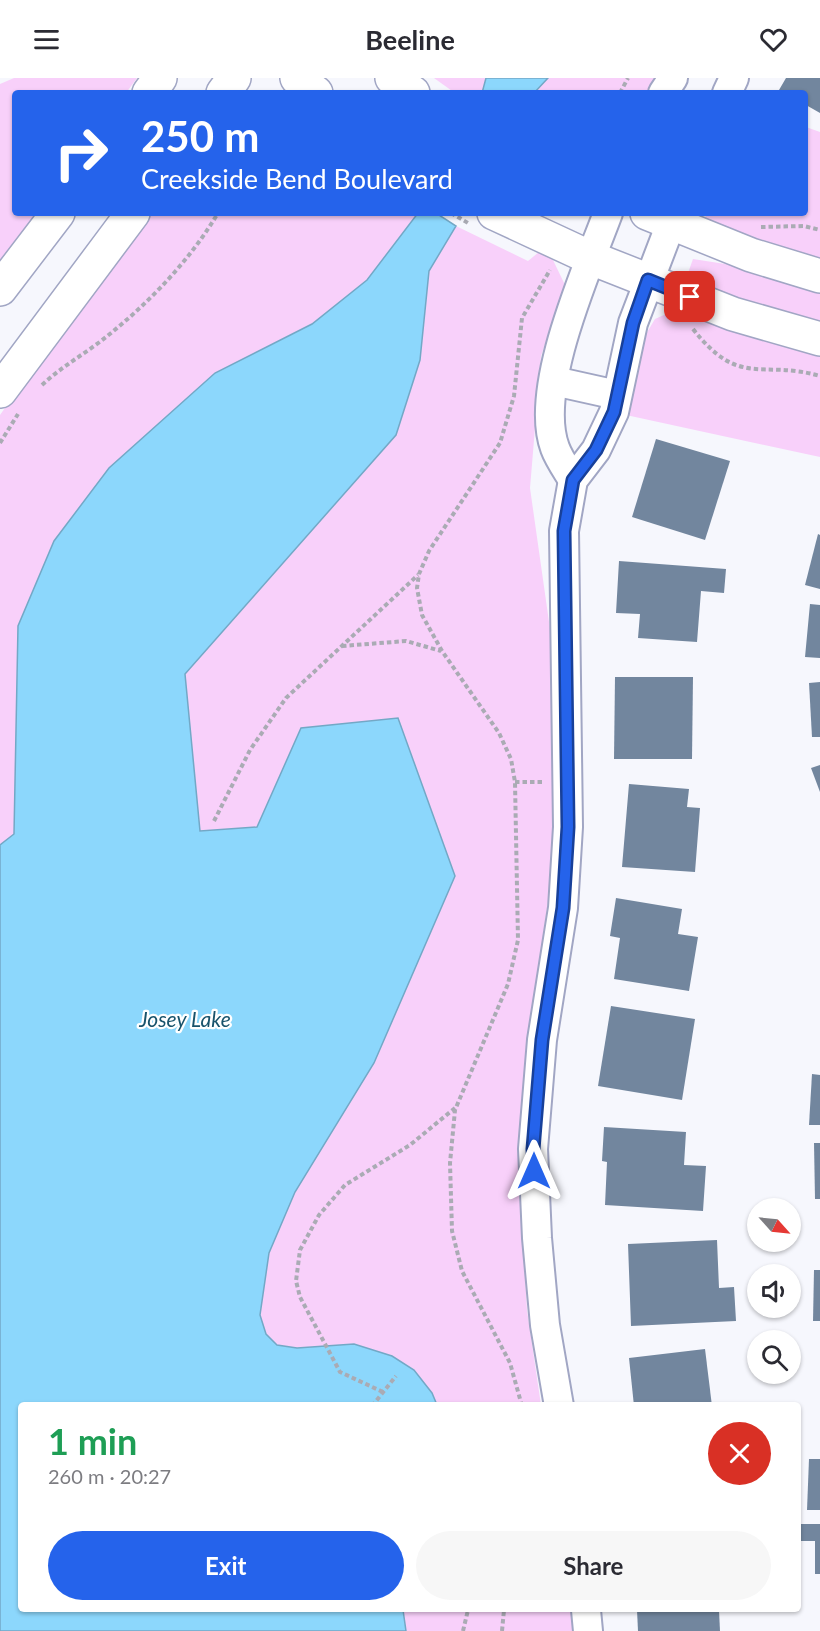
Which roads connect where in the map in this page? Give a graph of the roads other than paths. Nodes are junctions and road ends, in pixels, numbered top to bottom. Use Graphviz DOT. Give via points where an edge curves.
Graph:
graph roads {
  1 [pos="297,78"];
  2 [pos="392,78"];
  3 [pos="312,90"];
  4 [pos="409,90"];
  5 [pos="56,216"];
  6 [pos="131,216"];
  7 [pos="500,216"];
  8 [pos="607,216"];
  9 [pos="664,216"];
  10 [pos="591,258"];
  11 [pos="820,276"];
  12 [pos="648,280"];
  13 [pos="0,289"];
  14 [pos="820,339"];
  15 [pos="554,381"];
  16 [pos="617,395"];
  17 [pos="11,400"];
  18 [pos="573,480"];
  19 [pos="558,1402"];
  20 [pos="586,1612"];
  21 [pos="588,1631"];
  1 -- 3 [label="street"];
  2 -- 4 [label="street"];
  5 -- 13 [label="street"];
  6 -- 17 [label="street"];
  7 -- 10 [label="street"];
  8 -- 10 [label="street"];
  9 -- 11 [label="street" via="752,255"];
  9 -- 12 [label="street"];
  10 -- 12 [label="street"];
  10 -- 15 [label="street" via="556,362"];
  12 -- 14 [label="street" via="733,314"];
  12 -- 16 [label="street" via="633,323"];
  15 -- 16 [label="street"];
  15 -- 18 [label="street" via="550,411 555,447"];
  16 -- 18 [label="street" via="614,412 596,450"];
  18 -- 19 [label="street" via="564,531 569,781 564,896 542,1040 533,1149 538,1249"];
  20 -- 21 [label="street"];
}
